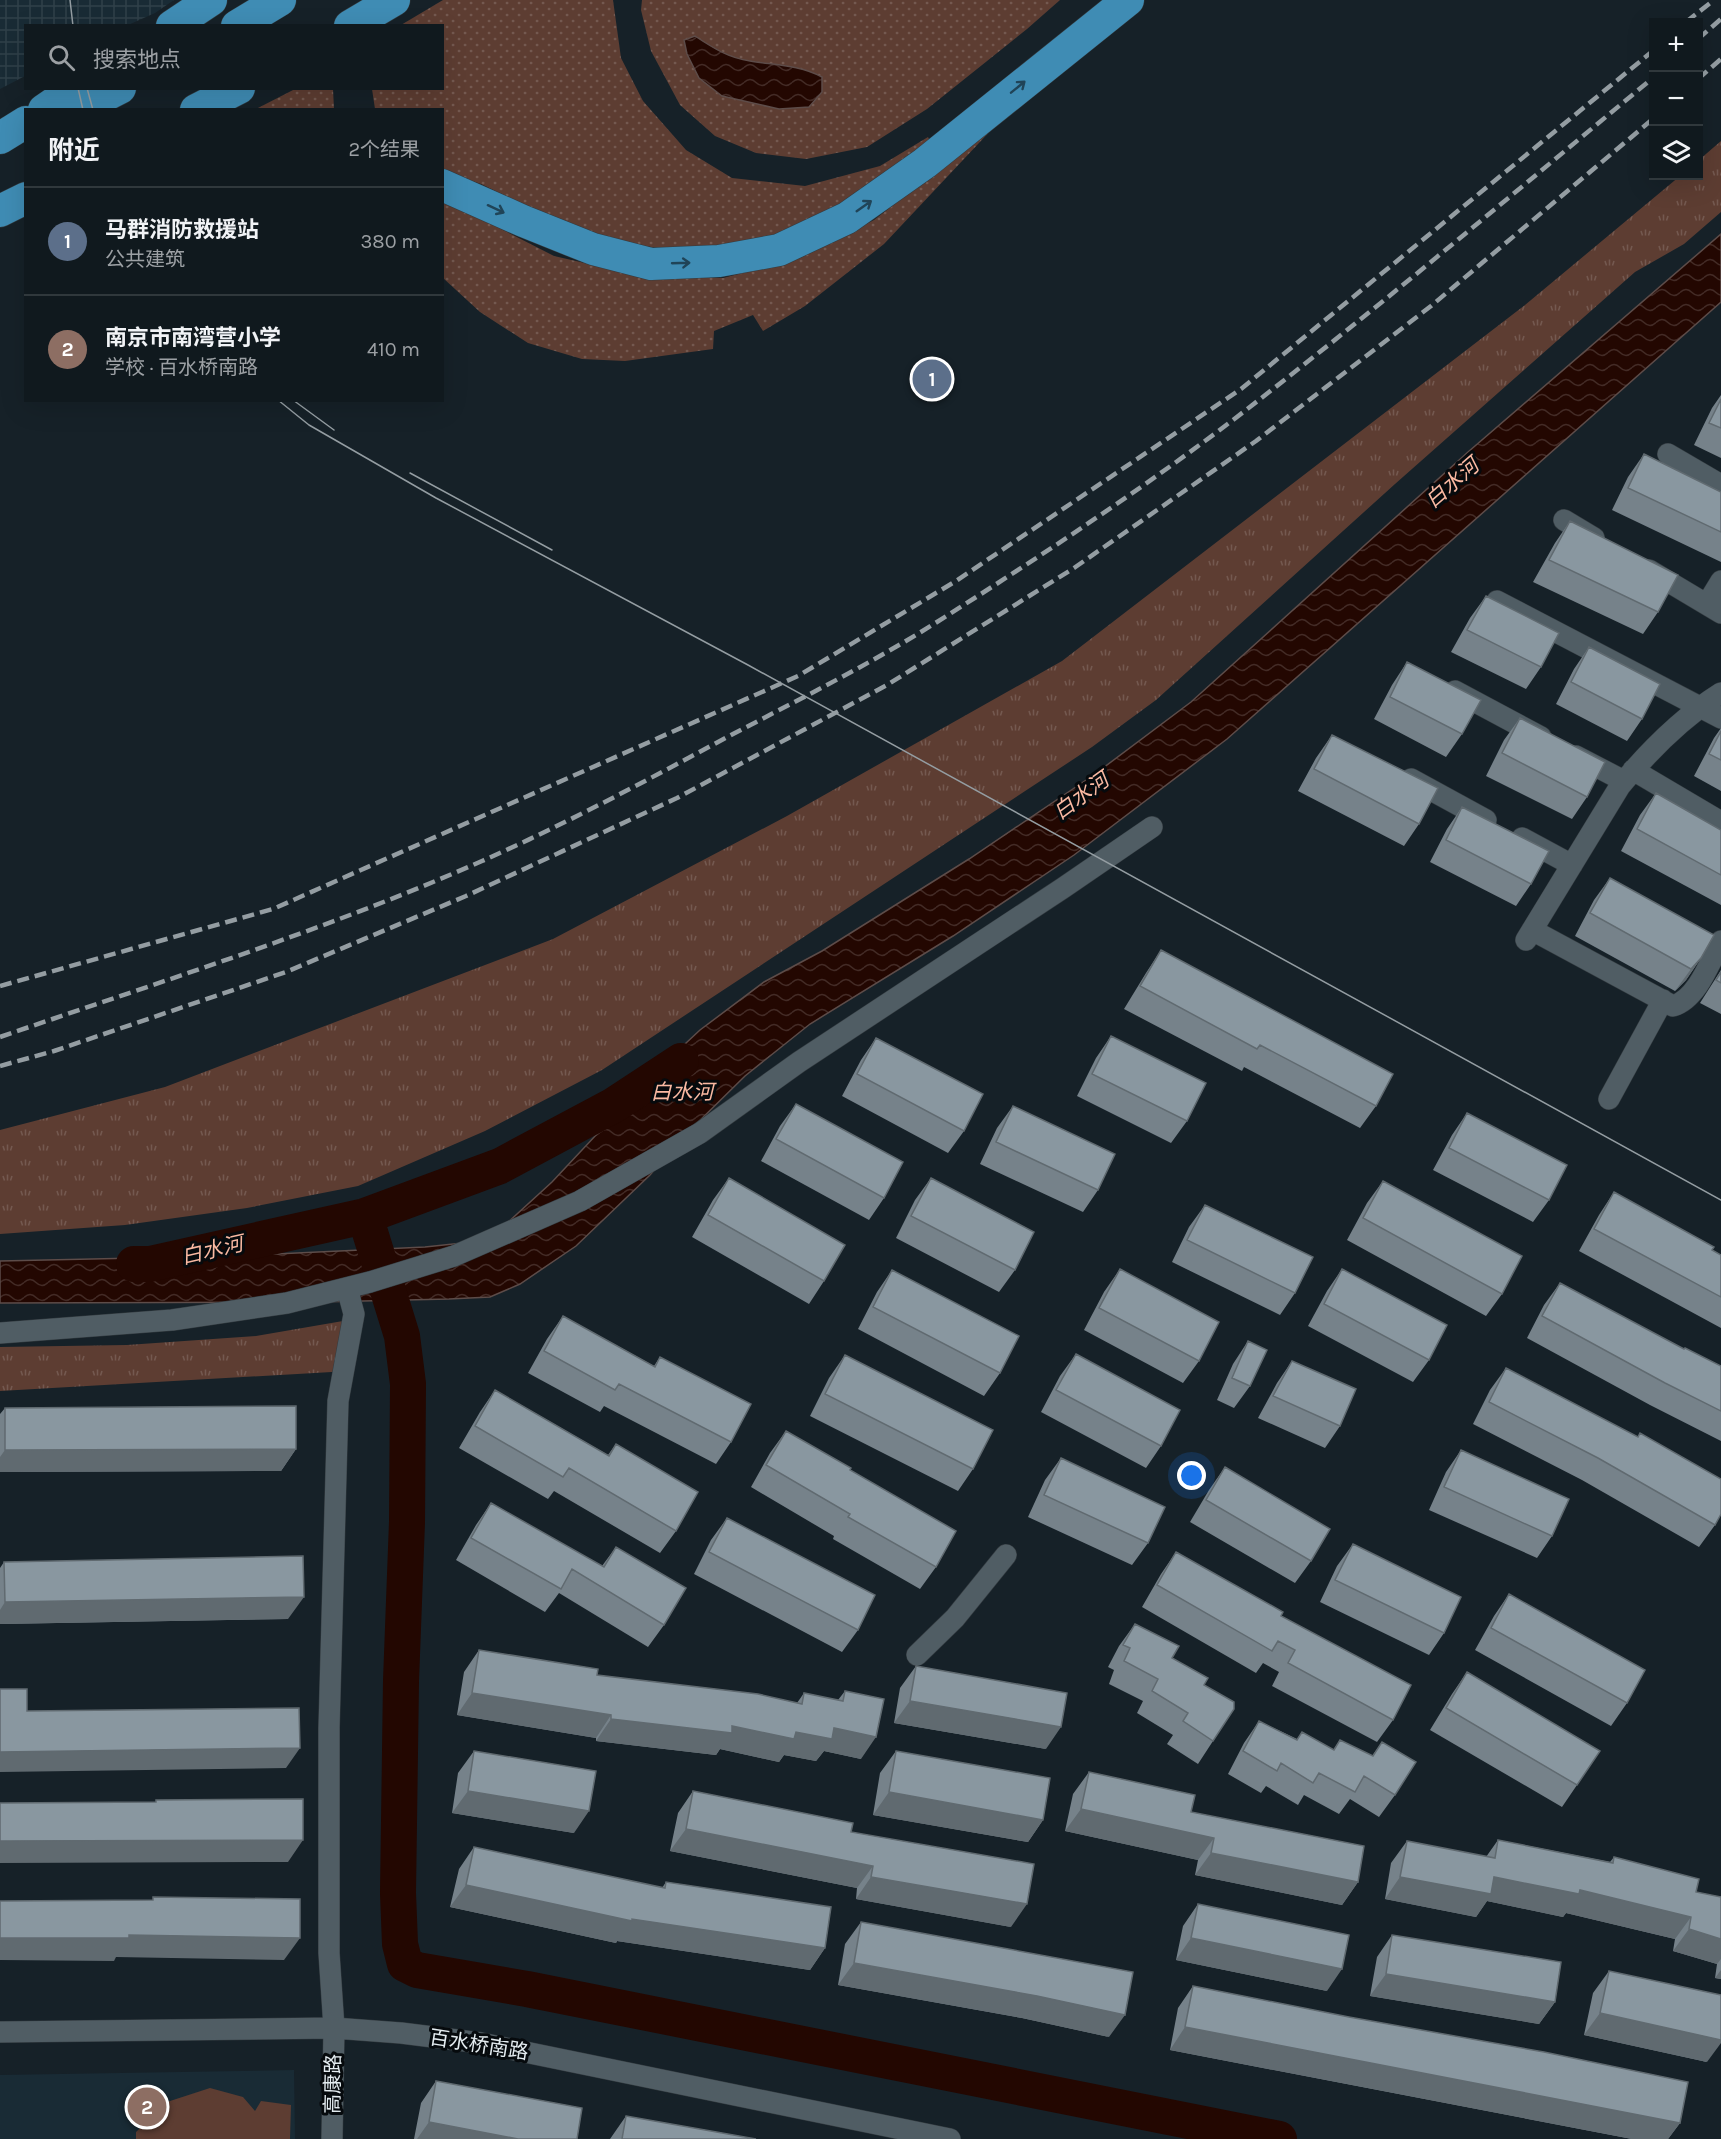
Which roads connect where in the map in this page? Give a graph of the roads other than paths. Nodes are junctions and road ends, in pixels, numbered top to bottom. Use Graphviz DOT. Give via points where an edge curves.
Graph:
graph roads {
  1 [pos="211,0"];
  2 [pos="280,0"];
  3 [pos="394,0"];
  4 [pos="1128,0"];
  5 [pos="175,24"];
  6 [pos="240,24"];
  7 [pos="353,24"];
  8 [pos="73,90"];
  9 [pos="116,90"];
  10 [pos="235,90"];
  11 [pos="47,108"];
  12 [pos="81,108"];
  13 [pos="200,108"];
  14 [pos="24,123"];
  15 [pos="24,136"];
  16 [pos="0,138"];
  17 [pos="0,147"];
  18 [pos="444,185"];
  19 [pos="24,199"];
  20 [pos="0,211"];
  21 [pos="24,221"];
  22 [pos="0,228"];
  23 [pos="1668,454"];
  24 [pos="1721,485"];
  25 [pos="1564,520"];
  26 [pos="1615,550"];
  27 [pos="1636,562"];
  28 [pos="1721,581"];
  29 [pos="1497,601"];
  30 [pos="1714,608"];
  31 [pos="1441,684"];
  32 [pos="1721,693"];
  33 [pos="1700,707"];
  34 [pos="1721,718"];
  35 [pos="1393,769"];
  36 [pos="1628,776"];
  37 [pos="1721,822"];
  38 [pos="1152,827"];
  39 [pos="1572,865"];
  40 [pos="1721,940"];
  41 [pos="1663,1000"];
  42 [pos="1610,1099"];
  43 [pos="347,1288"];
  44 [pos="0,1333"];
  45 [pos="1006,1555"];
  46 [pos="917,1655"];
  47 [pos="334,2028"];
  48 [pos="0,2032"];
  49 [pos="332,2139"];
  50 [pos="950,2139"];
  1 -- 5 [label="highway"];
  2 -- 6 [label="highway"];
  3 -- 7 [label="highway"];
  18 -- 4 [label="highway, one-way" via="593,249 651,264 719,261 779,250 847,218 925,163"];
  8 -- 11 [label="highway"];
  9 -- 12 [label="highway"];
  10 -- 13 [label="highway"];
  14 -- 16 [label="highway"];
  15 -- 17 [label="highway"];
  19 -- 20 [label="highway"];
  21 -- 22 [label="highway"];
  23 -- 24 [label="street"];
  25 -- 26 [label="street"];
  27 -- 30 [label="street"];
  28 -- 30 [label="street"];
  29 -- 33 [label="street"];
  31 -- 36 [label="street"];
  32 -- 33 [label="street"];
  33 -- 34 [label="street"];
  33 -- 36 [label="street"];
  35 -- 39 [label="street"];
  36 -- 37 [label="street"];
  36 -- 39 [label="street"];
  38 -- 43 [label="street" via="690,1139 580,1201 454,1256"];
  39 -- 41 [label="street" via="1529,935"];
  40 -- 41 [label="street" via="1692,994 1673,1006"];
  41 -- 42 [label="street"];
  43 -- 44 [label="street" via="287,1303 172,1320"];
  43 -- 47 [label="street, 高康路" via="354,1314 338,1401 329,1728 329,1953"];
  45 -- 46 [label="street" via="955,1618"];
  47 -- 48 [label="street, 百水桥南路"];
  47 -- 49 [label="street, 高康路"];
  47 -- 50 [label="street, 百水桥南路" via="481,2043"];
}
